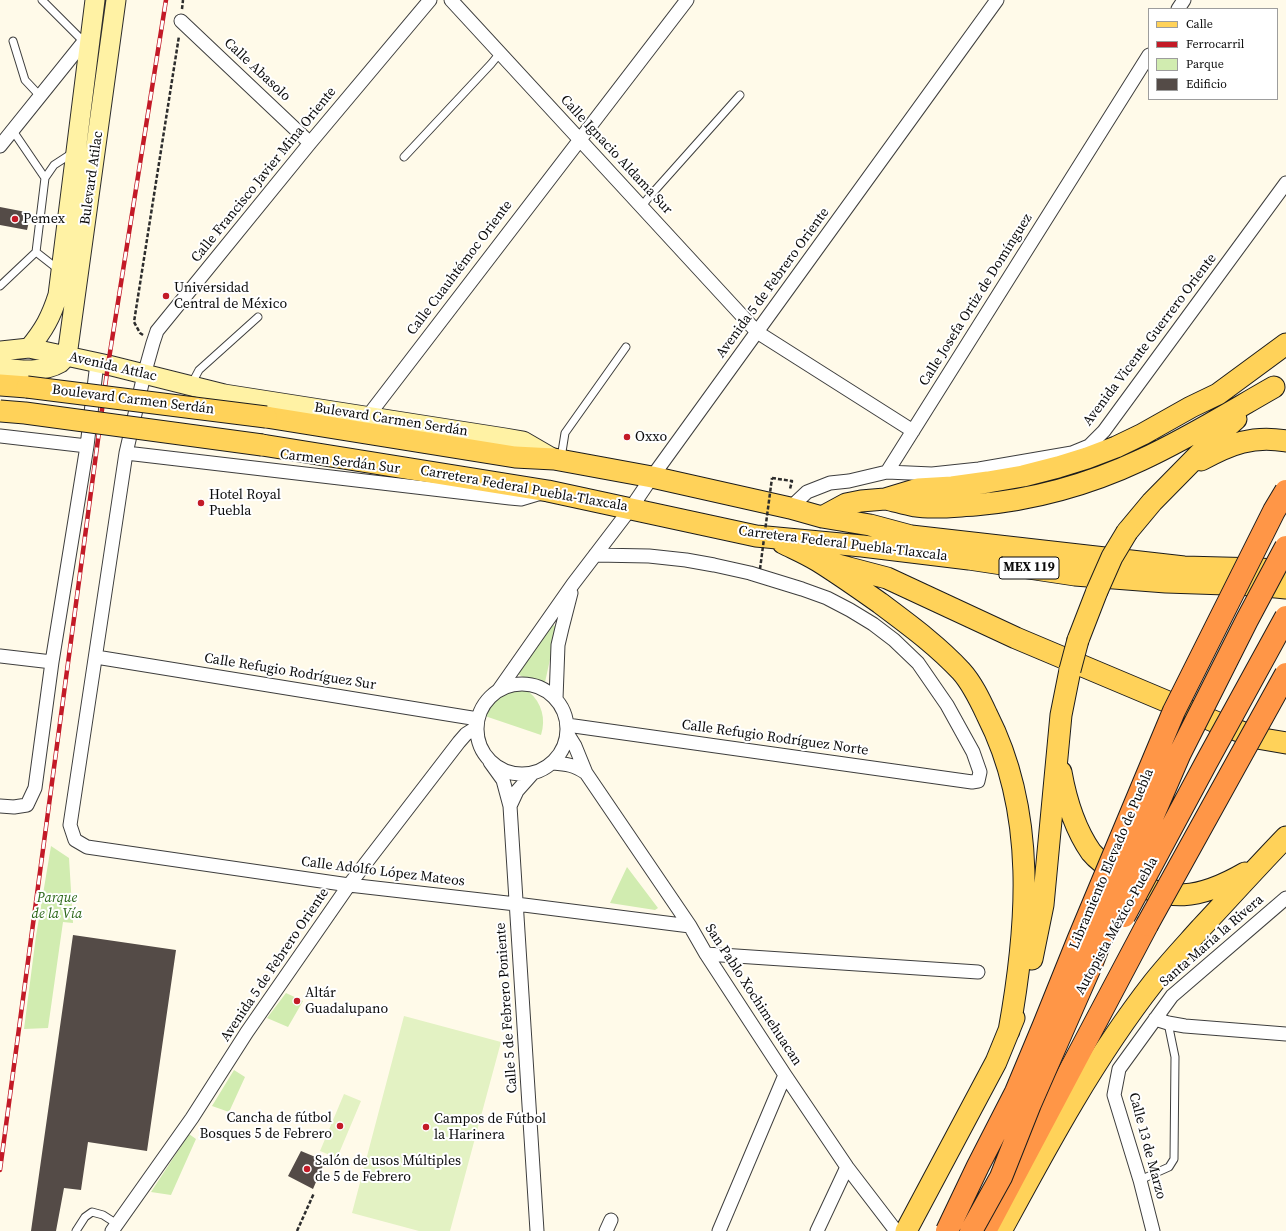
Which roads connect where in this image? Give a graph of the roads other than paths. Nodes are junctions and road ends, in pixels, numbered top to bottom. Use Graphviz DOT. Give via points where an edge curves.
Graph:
graph roads {
  1 [pos="42,0"];
  2 [pos="95,0"];
  3 [pos="116,0"];
  4 [pos="430,0"];
  5 [pos="451,0"];
  6 [pos="687,0"];
  7 [pos="997,0"];
  8 [pos="181,21"];
  9 [pos="87,38"];
  10 [pos="13,41"];
  11 [pos="500,53"];
  12 [pos="1148,57"];
  13 [pos="740,95"];
  14 [pos="40,96"];
  15 [pos="12,131"];
  16 [pos="579,140"];
  17 [pos="310,143"];
  18 [pos="0,146"];
  19 [pos="76,150"];
  20 [pos="404,157"];
  21 [pos="45,178"];
  22 [pos="1286,183"];
  23 [pos="642,206"];
  24 [pos="36,252"];
  25 [pos="70,273"];
  26 [pos="0,286"];
  27 [pos="258,317"];
  28 [pos="757,332"];
  29 [pos="1286,344"];
  30 [pos="626,347"];
  31 [pos="29,348"];
  32 [pos="0,351"];
  33 [pos="67,356"];
  34 [pos="97,363"];
  35 [pos="0,368"];
  36 [pos="144,375"];
  37 [pos="1280,382"];
  38 [pos="0,385"];
  39 [pos="190,385"];
  40 [pos="224,394"];
  41 [pos="0,411"];
  42 [pos="368,416"];
  43 [pos="266,417"];
  44 [pos="913,431"];
  45 [pos="0,436"];
  46 [pos="1286,441"];
  47 [pos="262,445"];
  48 [pos="87,446"];
  49 [pos="126,453"];
  50 [pos="557,459"];
  51 [pos="887,472"];
  52 [pos="1179,475"];
  53 [pos="652,477"];
  54 [pos="548,490"];
  55 [pos="1286,491"];
  56 [pos="885,498"];
  57 [pos="631,508"];
  58 [pos="790,508"];
  59 [pos="822,517"];
  60 [pos="774,538"];
  61 [pos="1286,547"];
  62 [pos="595,555"];
  63 [pos="816,560"];
  64 [pos="1286,572"];
  65 [pos="573,584"];
  66 [pos="1286,588"];
  67 [pos="1286,617"];
  68 [pos="0,656"];
  69 [pos="96,657"];
  70 [pos="52,662"];
  71 [pos="1286,674"];
  72 [pos="498,691"];
  73 [pos="556,699"];
  74 [pos="477,723"];
  75 [pos="567,729"];
  76 [pos="1286,743"];
  77 [pos="1058,744"];
  78 [pos="490,762"];
  79 [pos="553,763"];
  80 [pos="533,773"];
  81 [pos="586,773"];
  82 [pos="0,806"];
  83 [pos="510,806"];
  84 [pos="1286,837"];
  85 [pos="74,840"];
  86 [pos="1260,864"];
  87 [pos="349,885"];
  88 [pos="1286,898"];
  89 [pos="516,904"];
  90 [pos="690,926"];
  91 [pos="706,954"];
  92 [pos="978,972"];
  93 [pos="1153,983"];
  94 [pos="1172,996"];
  95 [pos="1162,1021"];
  96 [pos="1009,1031"];
  97 [pos="1286,1034"];
  98 [pos="1119,1069"];
  99 [pos="785,1075"];
  100 [pos="847,1167"];
  101 [pos="1140,1180"];
  102 [pos="115,1227"];
  103 [pos="904,1230"];
  104 [pos="76,1231"];
  105 [pos="538,1231"];
  106 [pos="719,1231"];
  107 [pos="817,1231"];
  108 [pos="941,1231"];
  109 [pos="947,1231"];
  110 [pos="971,1231"];
  111 [pos="985,1231"];
  112 [pos="1001,1231"];
  113 [pos="1153,1231"];
  1 -- 9 [label="lane"];
  2 -- 9 [label="main road, Bulevard Atilac"];
  3 -- 25 [label="main road, Bulevard Atilac"];
  4 -- 17 [label="street, Calle Francisco Javier Mina Oriente"];
  5 -- 11 [label="street, Calle Ignacio Aldama Sur"];
  6 -- 16 [label="street, Calle Cuauhtémoc Oriente"];
  7 -- 28 [label="street, Avenida 5 de Febrero Oriente"];
  8 -- 17 [label="street, Calle Abasolo"];
  9 -- 14 [label="street"];
  9 -- 19 [label="main road, Bulevard Atilac"];
  10 -- 14 [label="lane" via="25,80"];
  11 -- 16 [label="street, Calle Ignacio Aldama Sur"];
  11 -- 20 [label="lane"];
  12 -- 44 [label="street, Calle Josefa Ortiz de Domínguez"];
  13 -- 23 [label="lane"];
  14 -- 15 [label="street"];
  15 -- 18 [label="street"];
  15 -- 21 [label="lane"];
  16 -- 23 [label="street, Calle Ignacio Aldama Sur"];
  16 -- 42 [label="street, Calle Cuauhtémoc Oriente"];
  17 -- 36 [label="street, Calle Francisco Javier Mina Oriente" via="157,331"];
  19 -- 21 [label="lane" via="54,165"];
  19 -- 25 [label="main road, Bulevard Atilac"];
  21 -- 24 [label="lane"];
  22 -- 51 [label="street, Avenida Vicente Guerrero Oriente" via="1104,431 1089,446 1072,453 979,469 932,474"];
  23 -- 28 [label="street, Calle Ignacio Aldama Sur"];
  24 -- 25 [label="lane"];
  24 -- 26 [label="lane"];
  25 -- 31 [label="main road, Bulevard Atilac" via="58,295 52,314"];
  25 -- 33 [label="main road, Bulevard Atilac"];
  27 -- 39 [label="lane" via="199,370"];
  28 -- 44 [label="street, Calle Ignacio Aldama Sur"];
  28 -- 53 [label="street, Avenida 5 de Febrero Oriente"];
  29 -- 56 [label="main road" via="1218,394 1116,447 1023,476 952,487 918,489"];
  30 -- 50 [label="lane" via="565,433"];
  31 -- 32 [label="main road, Avenida Attlac"];
  31 -- 33 [label="main road, Avenida Attlac"];
  33 -- 34 [label="main road, Avenida Attlac"];
  33 -- 35 [label="main road" via="43,369"];
  34 -- 36 [label="main road, Avenida Attlac"];
  34 -- 48 [label="street"];
  36 -- 39 [label="main road, Avenida Attlac"];
  36 -- 49 [label="street, Calle Francisco Javier Mina Oriente"];
  37 -- 52 [label="main road" via="1218,435"];
  37 -- 56 [label="main road" via="1221,418 1142,460 1065,488 999,502 965,506 916,506"];
  38 -- 43 [label="main road, Boulevard Carmen Serdán, bridge"];
  39 -- 40 [label="main road, Avenida Attlac"];
  40 -- 42 [label="main road, Bulevard Carmen Serdán"];
  41 -- 47 [label="main road, Boulevard Carmen Serdán, bridge"];
  42 -- 50 [label="main road, Bulevard Carmen Serdán" via="523,441"];
  43 -- 50 [label="main road, Carretera Federal Puebla-Tlaxcala" via="515,457"];
  44 -- 51 [label="street, Calle Josefa Ortiz de Domínguez"];
  45 -- 48 [label="street"];
  46 -- 52 [label="main road" via="1261,439 1228,446"];
  47 -- 54 [label="main road, Carretera Federal Puebla-Tlaxcala"];
  48 -- 70 [label="street"];
  49 -- 54 [label="street, Carmen Serdán Sur" via="521,499"];
  49 -- 69 [label="street, Calle Francisco Javier Mina Oriente"];
  50 -- 53 [label="main road, Carretera Federal Puebla-Tlaxcala"];
  51 -- 58 [label="street" via="830,484 807,492"];
  52 -- 77 [label="main road, bridge" via="1127,532 1112,557 1078,640 1061,715"];
  53 -- 57 [label="street, Avenida 5 de Febrero Oriente"];
  53 -- 58 [label="main road, Carretera Federal Puebla-Tlaxcala"];
  54 -- 57 [label="main road, Carretera Federal Puebla-Tlaxcala"];
  55 -- 109 [label="highway, Libramiento Elevado de Puebla, bridge" via="1270,518 1174,711 1016,1092"];
  56 -- 59 [label="main road" via="846,504"];
  57 -- 60 [label="main road, Carretera Federal Puebla-Tlaxcala"];
  57 -- 62 [label="street, Avenida 5 de Febrero Oriente"];
  58 -- 59 [label="main road, Carretera Federal Puebla-Tlaxcala"];
  59 -- 64 [label="main road, Carretera Federal Puebla-Tlaxcala / MEX 119" via="911,536 1184,567"];
  60 -- 63 [label="main road"];
  60 -- 66 [label="main road, Carretera Federal Puebla-Tlaxcala / MEX 119" via="869,546 1075,574"];
  61 -- 110 [label="highway, Libramiento Elevado de Puebla, bridge" via="1180,753 1001,1177"];
  62 -- 65 [label="street, Avenida 5 de Febrero Oriente"];
  62 -- 75 [label="street, Calle Refugio Rodríguez Norte" via="649,556 714,565 802,589 850,610 894,640 918,662 947,705 973,752 980,772 978,781 972,782"];
  63 -- 76 [label="main road" via="887,578 1016,638 1218,723 1257,738"];
  63 -- 96 [label="main road" via="909,624 962,672 983,706 1001,746 1014,790 1022,840 1025,895 1016,997"];
  65 -- 72 [label="street, Avenida 5 de Febrero Oriente"];
  65 -- 73 [label="street, Avenida 5 de Febrero Oriente" via="558,645"];
  67 -- 108 [label="highway, Autopista México-Puebla, bridge" via="1124,916"];
  68 -- 70 [label="street"];
  69 -- 74 [label="street, Calle Refugio Rodríguez Sur"];
  69 -- 85 [label="street, Calle Francisco Javier Mina Oriente" via="70,825"];
  70 -- 82 [label="street" via="35,788 27,805"];
  71 -- 111 [label="highway, Autopista México-Puebla, bridge" via="1147,925"];
  72 -- 73 [label="street" via="506,686 528,684 542,688"];
  72 -- 74 [label="street" via="485,703"];
  73 -- 75 [label="street" via="563,710"];
  74 -- 78 [label="street" via="477,736"];
  74 -- 87 [label="street, Avenida 5 de Febrero Oriente" via="459,742"];
  75 -- 79 [label="street" via="564,747"];
  75 -- 81 [label="street, San Pablo Xochimehuacan"];
  77 -- 86 [label="main road" via="1063,786 1083,837 1101,862 1134,884 1159,893 1200,893"];
  77 -- 96 [label="main road" via="1043,906 1026,982"];
  78 -- 80 [label="street" via="510,773"];
  78 -- 83 [label="street, Calle 5 de Febrero Poniente" via="503,780"];
  79 -- 80 [label="street"];
  79 -- 81 [label="street" via="567,764"];
  80 -- 83 [label="street" via="517,791"];
  81 -- 90 [label="street, San Pablo Xochimehuacan"];
  83 -- 89 [label="street, Calle 5 de Febrero Poniente"];
  84 -- 86 [label="main road"];
  85 -- 87 [label="street, Calle Adolfo López Mateos" via="87,847"];
  86 -- 93 [label="main road"];
  87 -- 89 [label="street, Calle Adolfo López Mateos"];
  87 -- 102 [label="street, Avenida 5 de Febrero Oriente"];
  88 -- 94 [label="street, Santa María la Rivera"];
  89 -- 90 [label="street, Calle Adolfo López Mateos"];
  89 -- 105 [label="street, Calle 5 de Febrero Poniente"];
  90 -- 91 [label="street, San Pablo Xochimehuacan"];
  91 -- 92 [label="street"];
  91 -- 99 [label="street, San Pablo Xochimehuacan"];
  93 -- 94 [label="street"];
  93 -- 112 [label="main road" via="1124,1022 1067,1110"];
  94 -- 95 [label="street, Santa María la Rivera"];
  95 -- 97 [label="street" via="1185,1026"];
  95 -- 98 [label="street, Santa María la Rivera"];
  95 -- 101 [label="lane" via="1175,1057 1174,1159 1169,1168"];
  96 -- 103 [label="main road" via="993,1068"];
  98 -- 101 [label="street, Calle 13 de Marzo" via="1114,1095"];
  99 -- 100 [label="street, San Pablo Xochimehuacan"];
  99 -- 106 [label="street"];
  100 -- 103 [label="street, San Pablo Xochimehuacan"];
  100 -- 107 [label="street"];
  101 -- 113 [label="street, Calle 13 de Marzo"];
  102 -- 104 [label="lane" via="103,1215 92,1212 85,1217"];
}
